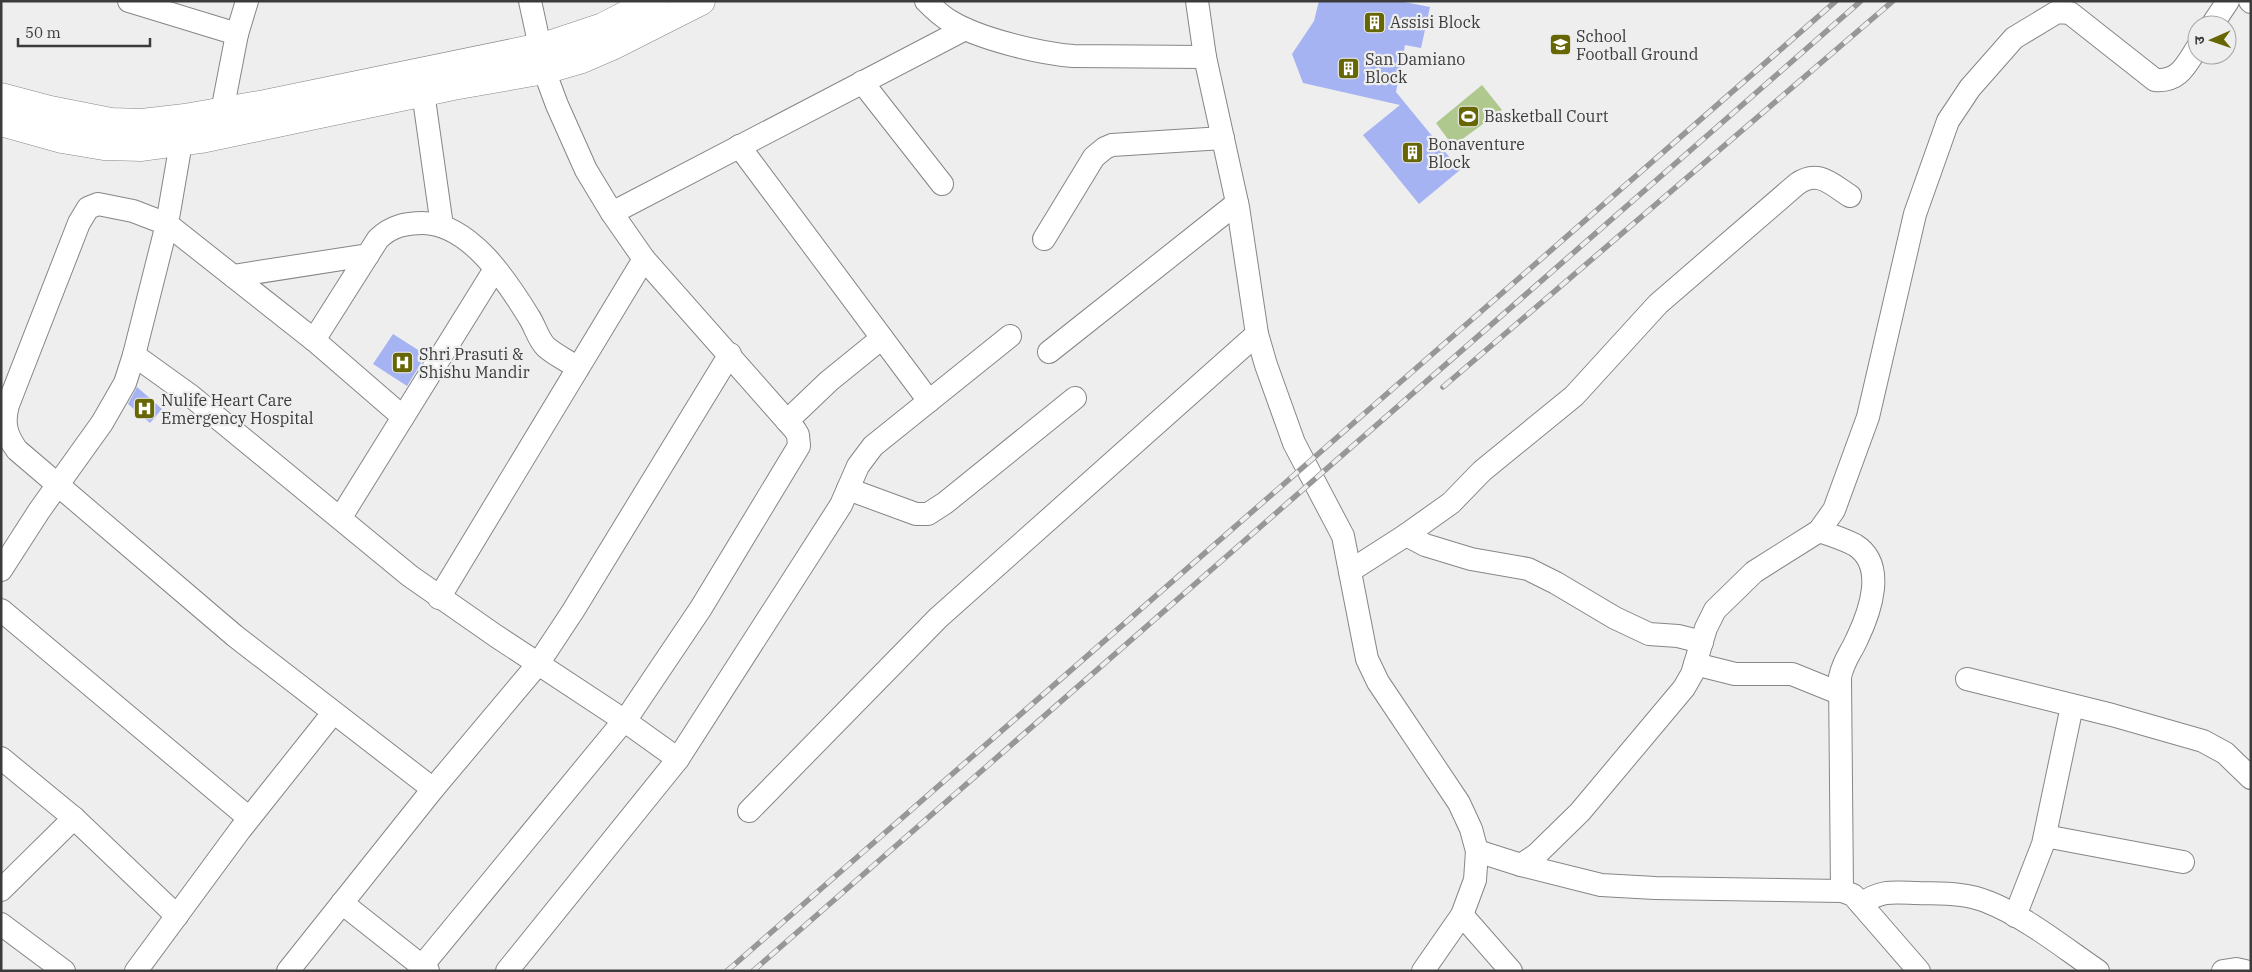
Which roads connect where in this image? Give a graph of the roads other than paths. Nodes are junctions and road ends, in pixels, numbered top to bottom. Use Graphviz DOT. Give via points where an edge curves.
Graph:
graph roads {
  1 [pos="129,1"];
  2 [pos="247,1"];
  3 [pos="530,1"];
  4 [pos="653,1"];
  5 [pos="701,1"];
  6 [pos="926,1"];
  7 [pos="1197,1"];
  8 [pos="2228,1"];
  9 [pos="2054,6"];
  10 [pos="2219,15"];
  11 [pos="965,29"];
  12 [pos="237,34"];
  13 [pos="1205,57"];
  14 [pos="542,59"];
  15 [pos="2187,63"];
  16 [pos="862,82"];
  17 [pos="424,92"];
  18 [pos="1,97"];
  19 [pos="1,122"];
  20 [pos="219,124"];
  21 [pos="183,130"];
  22 [pos="1223,138"];
  23 [pos="739,146"];
  24 [pos="942,184"];
  25 [pos="1850,196"];
  26 [pos="1237,203"];
  27 [pos="612,213"];
  28 [pos="167,224"];
  29 [pos="442,226"];
  30 [pos="1044,239"];
  31 [pos="368,255"];
  32 [pos="644,259"];
  33 [pos="495,269"];
  34 [pos="233,276"];
  35 [pos="1257,334"];
  36 [pos="1010,336"];
  37 [pos="882,338"];
  38 [pos="314,340"];
  39 [pos="1049,352"];
  40 [pos="730,354"];
  41 [pos="134,355"];
  42 [pos="578,368"];
  43 [pos="1075,398"];
  44 [pos="929,401"];
  45 [pos="403,417"];
  46 [pos="787,421"];
  47 [pos="58,484"];
  48 [pos="848,489"];
  49 [pos="341,518"];
  50 [pos="1819,531"];
  51 [pos="1406,535"];
  52 [pos="1,570"];
  53 [pos="1350,571"];
  54 [pos="439,598"];
  55 [pos="1,610"];
  56 [pos="1702,642"];
  57 [pos="538,664"];
  58 [pos="1695,664"];
  59 [pos="1967,679"];
  60 [pos="1839,693"];
  61 [pos="2072,706"];
  62 [pos="333,713"];
  63 [pos="625,721"];
  64 [pos="1,758"];
  65 [pos="678,759"];
  66 [pos="2251,778"];
  67 [pos="433,789"];
  68 [pos="749,811"];
  69 [pos="74,818"];
  70 [pos="249,818"];
  71 [pos="2045,836"];
  72 [pos="1477,851"];
  73 [pos="2183,862"];
  74 [pos="1521,865"];
  75 [pos="1,890"];
  76 [pos="1842,891"];
  77 [pos="342,903"];
  78 [pos="1861,904"];
  79 [pos="1462,915"];
  80 [pos="177,916"];
  81 [pos="2015,916"];
  82 [pos="1,924"];
  83 [pos="425,968"];
  84 [pos="64,971"];
  85 [pos="136,971"];
  86 [pos="288,971"];
  87 [pos="507,971"];
  88 [pos="1423,971"];
  89 [pos="1511,971"];
  90 [pos="1919,971"];
  91 [pos="2098,971"];
  92 [pos="2224,971"];
  93 [pos="2245,971"];
  1 -- 12 [label="street"];
  2 -- 12 [label="street"];
  3 -- 14 [label="street"];
  4 -- 14 [label="main road" via="574,38"];
  5 -- 14 [label="main road" via="582,59"];
  6 -- 11 [label="street" via="949,21"];
  7 -- 13 [label="street"];
  8 -- 10 [label="street"];
  9 -- 15 [label="street" via="2070,13 2155,80 2168,80 2179,75"];
  9 -- 50 [label="street" via="2014,38 1970,88 1948,122 1915,214 1868,417 1834,510"];
  11 -- 13 [label="street" via="1063,56"];
  11 -- 16 [label="street"];
  12 -- 20 [label="street"];
  13 -- 22 [label="street"];
  14 -- 17 [label="main road"];
  14 -- 20 [label="main road"];
  14 -- 27 [label="street" via="557,105 586,170"];
  16 -- 23 [label="street"];
  16 -- 24 [label="street"];
  17 -- 20 [label="main road"];
  17 -- 29 [label="street"];
  18 -- 21 [label="main road" via="111,122"];
  19 -- 21 [label="main road" via="62,139 104,146 142,147"];
  20 -- 21 [label="main road"];
  21 -- 28 [label="street"];
  22 -- 26 [label="street"];
  22 -- 30 [label="street" via="1121,144 1105,148 1094,157"];
  23 -- 27 [label="street"];
  23 -- 37 [label="street"];
  25 -- 51 [label="street" via="1816,177 1797,184 1658,304 1574,396 1482,471 1451,503"];
  26 -- 35 [label="street"];
  26 -- 39 [label="street"];
  27 -- 32 [label="street"];
  28 -- 34 [label="street"];
  28 -- 41 [label="street"];
  28 -- 47 [label="street" via="98,204 88,208 79,223 5,416 6,432 17,450"];
  29 -- 31 [label="street" via="415,223 392,228 378,239"];
  29 -- 33 [label="street" via="476,248"];
  31 -- 34 [label="street"];
  31 -- 38 [label="street"];
  32 -- 40 [label="street"];
  32 -- 42 [label="street"];
  33 -- 42 [label="street" via="524,308 546,347"];
  33 -- 45 [label="street"];
  34 -- 38 [label="street"];
  35 -- 53 [label="street" via="1294,443 1344,536"];
  35 -- 68 [label="street" via="938,618"];
  36 -- 44 [label="street"];
  37 -- 44 [label="street"];
  37 -- 46 [label="street"];
  38 -- 45 [label="street"];
  40 -- 46 [label="street"];
  40 -- 57 [label="street"];
  41 -- 47 [label="street" via="116,401"];
  41 -- 49 [label="street" via="191,396"];
  42 -- 54 [label="street"];
  43 -- 48 [label="street" via="928,514 908,512"];
  44 -- 48 [label="street" via="873,446 858,466"];
  45 -- 49 [label="street"];
  46 -- 63 [label="street" via="798,435 796,454 662,669"];
  47 -- 52 [label="street"];
  47 -- 62 [label="street" via="235,636"];
  48 -- 65 [label="street" via="841,506"];
  49 -- 54 [label="street"];
  50 -- 56 [label="street" via="1754,572 1730,594 1715,610"];
  50 -- 60 [label="street" via="1847,541 1862,551 1872,564 1871,600 1856,642 1843,663"];
  51 -- 53 [label="street"];
  51 -- 56 [label="street" via="1425,545 1471,559 1528,569 1650,634"];
  53 -- 72 [label="street" via="1367,659 1378,682 1458,803 1472,829"];
  54 -- 57 [label="street"];
  55 -- 70 [label="street"];
  56 -- 58 [label="street"];
  57 -- 63 [label="street"];
  57 -- 67 [label="street"];
  58 -- 60 [label="street" via="1735,674 1792,674"];
  58 -- 74 [label="street" via="1684,688 1580,812 1536,855"];
  59 -- 61 [label="street"];
  60 -- 76 [label="street"];
  61 -- 66 [label="street" via="2203,741 2225,753"];
  61 -- 71 [label="street"];
  62 -- 67 [label="street"];
  62 -- 70 [label="street"];
  63 -- 65 [label="street"];
  63 -- 83 [label="street"];
  64 -- 69 [label="street"];
  65 -- 87 [label="street"];
  67 -- 77 [label="street"];
  69 -- 75 [label="street"];
  69 -- 80 [label="street"];
  70 -- 80 [label="street"];
  71 -- 73 [label="street"];
  71 -- 81 [label="street"];
  72 -- 74 [label="street"];
  72 -- 79 [label="street" via="1475,880"];
  74 -- 76 [label="street" via="1601,885"];
  76 -- 78 [label="street" via="1853,895"];
  77 -- 83 [label="street"];
  77 -- 86 [label="street"];
  78 -- 81 [label="street" via="1873,895 1885,892 1958,894 1988,901"];
  78 -- 90 [label="street"];
  79 -- 88 [label="street"];
  79 -- 89 [label="street"];
  80 -- 85 [label="street"];
  81 -- 91 [label="street"];
  82 -- 84 [label="street"];
  92 -- 93 [label="street"];
}
